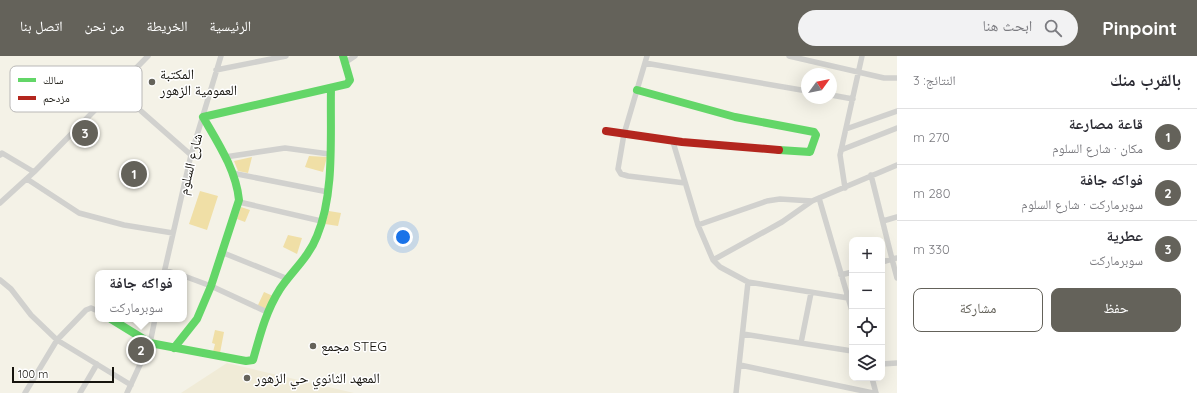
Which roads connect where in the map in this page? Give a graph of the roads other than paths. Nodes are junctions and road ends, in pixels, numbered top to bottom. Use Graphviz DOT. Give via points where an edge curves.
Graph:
graph roads {
  1 [pos="148,56"];
  2 [pos="221,56"];
  3 [pos="286,56"];
  4 [pos="355,56"];
  5 [pos="647,56"];
  6 [pos="789,56"];
  7 [pos="862,56"];
  8 [pos="345,59"];
  9 [pos="644,63"];
  10 [pos="138,66"];
  11 [pos="216,70"];
  12 [pos="860,72"];
  13 [pos="897,78"];
  14 [pos="331,88"];
  15 [pos="637,90"];
  16 [pos="801,90"];
  17 [pos="837,97"];
  18 [pos="853,99"];
  19 [pos="897,111"];
  20 [pos="93,112"];
  21 [pos="142,112"];
  22 [pos="203,118"];
  23 [pos="897,128"];
  24 [pos="846,129"];
  25 [pos="606,131"];
  26 [pos="624,134"];
  27 [pos="673,142"];
  28 [pos="841,150"];
  29 [pos="1,153"];
  30 [pos="329,154"];
  31 [pos="191,155"];
  32 [pos="225,157"];
  33 [pos="897,165"];
  34 [pos="34,172"];
  35 [pos="232,173"];
  36 [pos="871,175"];
  37 [pos="27,179"];
  38 [pos="685,183"];
  39 [pos="845,188"];
  40 [pos="328,192"];
  41 [pos="819,198"];
  42 [pos="812,201"];
  43 [pos="239,202"];
  44 [pos="0,203"];
  45 [pos="897,217"];
  46 [pos="321,221"];
  47 [pos="883,221"];
  48 [pos="698,225"];
  49 [pos="173,233"];
  50 [pos="221,252"];
  51 [pos="895,258"];
  52 [pos="713,260"];
  53 [pos="885,261"];
  54 [pos="165,270"];
  55 [pos="849,273"];
  56 [pos="841,275"];
  57 [pos="187,277"];
  58 [pos="897,278"];
  59 [pos="288,279"];
  60 [pos="0,280"];
  61 [pos="748,282"];
  62 [pos="211,286"];
  63 [pos="811,293"];
  64 [pos="848,298"];
  65 [pos="851,309"];
  66 [pos="95,310"];
  67 [pos="267,312"];
  68 [pos="116,322"];
  69 [pos="154,322"];
  70 [pos="743,334"];
  71 [pos="57,340"];
  72 [pos="150,343"];
  73 [pos="801,343"];
  74 [pos="174,348"];
  75 [pos="849,351"];
  76 [pos="897,363"];
  77 [pos="96,364"];
  78 [pos="885,364"];
  79 [pos="740,365"];
  80 [pos="873,381"];
  81 [pos="131,385"];
  82 [pos="26,393"];
  83 [pos="80,393"];
  84 [pos="127,393"];
  85 [pos="736,393"];
  86 [pos="873,393"];
  87 [pos="876,393"];
  1 -- 10 [label="street"];
  2 -- 11 [label="street, شارع السلوم"];
  3 -- 11 [label="street"];
  4 -- 8 [label="street"];
  5 -- 9 [label="street"];
  6 -- 12 [label="street"];
  7 -- 12 [label="street"];
  8 -- 14 [label="street" via="350,80 347,84"];
  9 -- 15 [label="street"];
  9 -- 16 [label="street"];
  11 -- 22 [label="street, شارع السلوم"];
  12 -- 13 [label="street" via="884,78"];
  12 -- 18 [label="street"];
  14 -- 22 [label="street"];
  14 -- 30 [label="street"];
  15 -- 26 [label="street"];
  15 -- 27 [label="street" via="735,117 810,132 816,136 810,152"];
  17 -- 18 [label="street"];
  18 -- 24 [label="street"];
  19 -- 24 [label="street"];
  20 -- 34 [label="street"];
  21 -- 31 [label="street"];
  22 -- 31 [label="street, شارع السلوم"];
  22 -- 32 [label="street"];
  23 -- 28 [label="street"];
  24 -- 28 [label="street"];
  25 -- 26 [label="street"];
  26 -- 27 [label="street"];
  26 -- 38 [label="street" via="619,172 628,176"];
  27 -- 38 [label="street"];
  28 -- 39 [label="street" via="840,162"];
  29 -- 34 [label="street"];
  30 -- 32 [label="street" via="284,148"];
  30 -- 40 [label="street"];
  31 -- 49 [label="street, شارع السلوم"];
  32 -- 35 [label="street"];
  33 -- 36 [label="street"];
  34 -- 37 [label="street"];
  35 -- 40 [label="street"];
  35 -- 43 [label="street" via="238,189"];
  36 -- 39 [label="street"];
  36 -- 47 [label="street"];
  37 -- 44 [label="street"];
  37 -- 49 [label="street" via="79,213 124,225"];
  38 -- 48 [label="street"];
  39 -- 41 [label="street"];
  40 -- 46 [label="street"];
  41 -- 42 [label="street"];
  41 -- 56 [label="street"];
  42 -- 48 [label="street" via="767,201"];
  42 -- 52 [label="street" via="782,222"];
  43 -- 46 [label="street"];
  43 -- 50 [label="street"];
  45 -- 47 [label="street"];
  46 -- 59 [label="street" via="315,244"];
  47 -- 51 [label="street"];
  48 -- 52 [label="street"];
  49 -- 54 [label="street, شارع السلوم"];
  50 -- 59 [label="street"];
  50 -- 62 [label="street"];
  51 -- 53 [label="street"];
  51 -- 58 [label="street"];
  52 -- 61 [label="street"];
  55 -- 56 [label="street"];
  56 -- 64 [label="street"];
  57 -- 62 [label="street"];
  59 -- 67 [label="street"];
  60 -- 71 [label="street"];
  61 -- 63 [label="street"];
  61 -- 70 [label="street"];
  62 -- 67 [label="street"];
  62 -- 74 [label="street" via="197,319"];
  63 -- 64 [label="street"];
  63 -- 73 [label="street"];
  64 -- 65 [label="street"];
  66 -- 71 [label="street" via="86,310"];
  67 -- 74 [label="street" via="253,360 246,361"];
  68 -- 72 [label="street"];
  69 -- 72 [label="street"];
  70 -- 73 [label="street"];
  70 -- 79 [label="street"];
  71 -- 77 [label="street"];
  71 -- 82 [label="street"];
  72 -- 74 [label="street"];
  72 -- 81 [label="street"];
  73 -- 75 [label="street"];
  76 -- 78 [label="street"];
  77 -- 81 [label="street"];
  77 -- 83 [label="street"];
  79 -- 85 [label="street"];
  79 -- 86 [label="street"];
  80 -- 87 [label="street"];
  81 -- 84 [label="street"];
}
